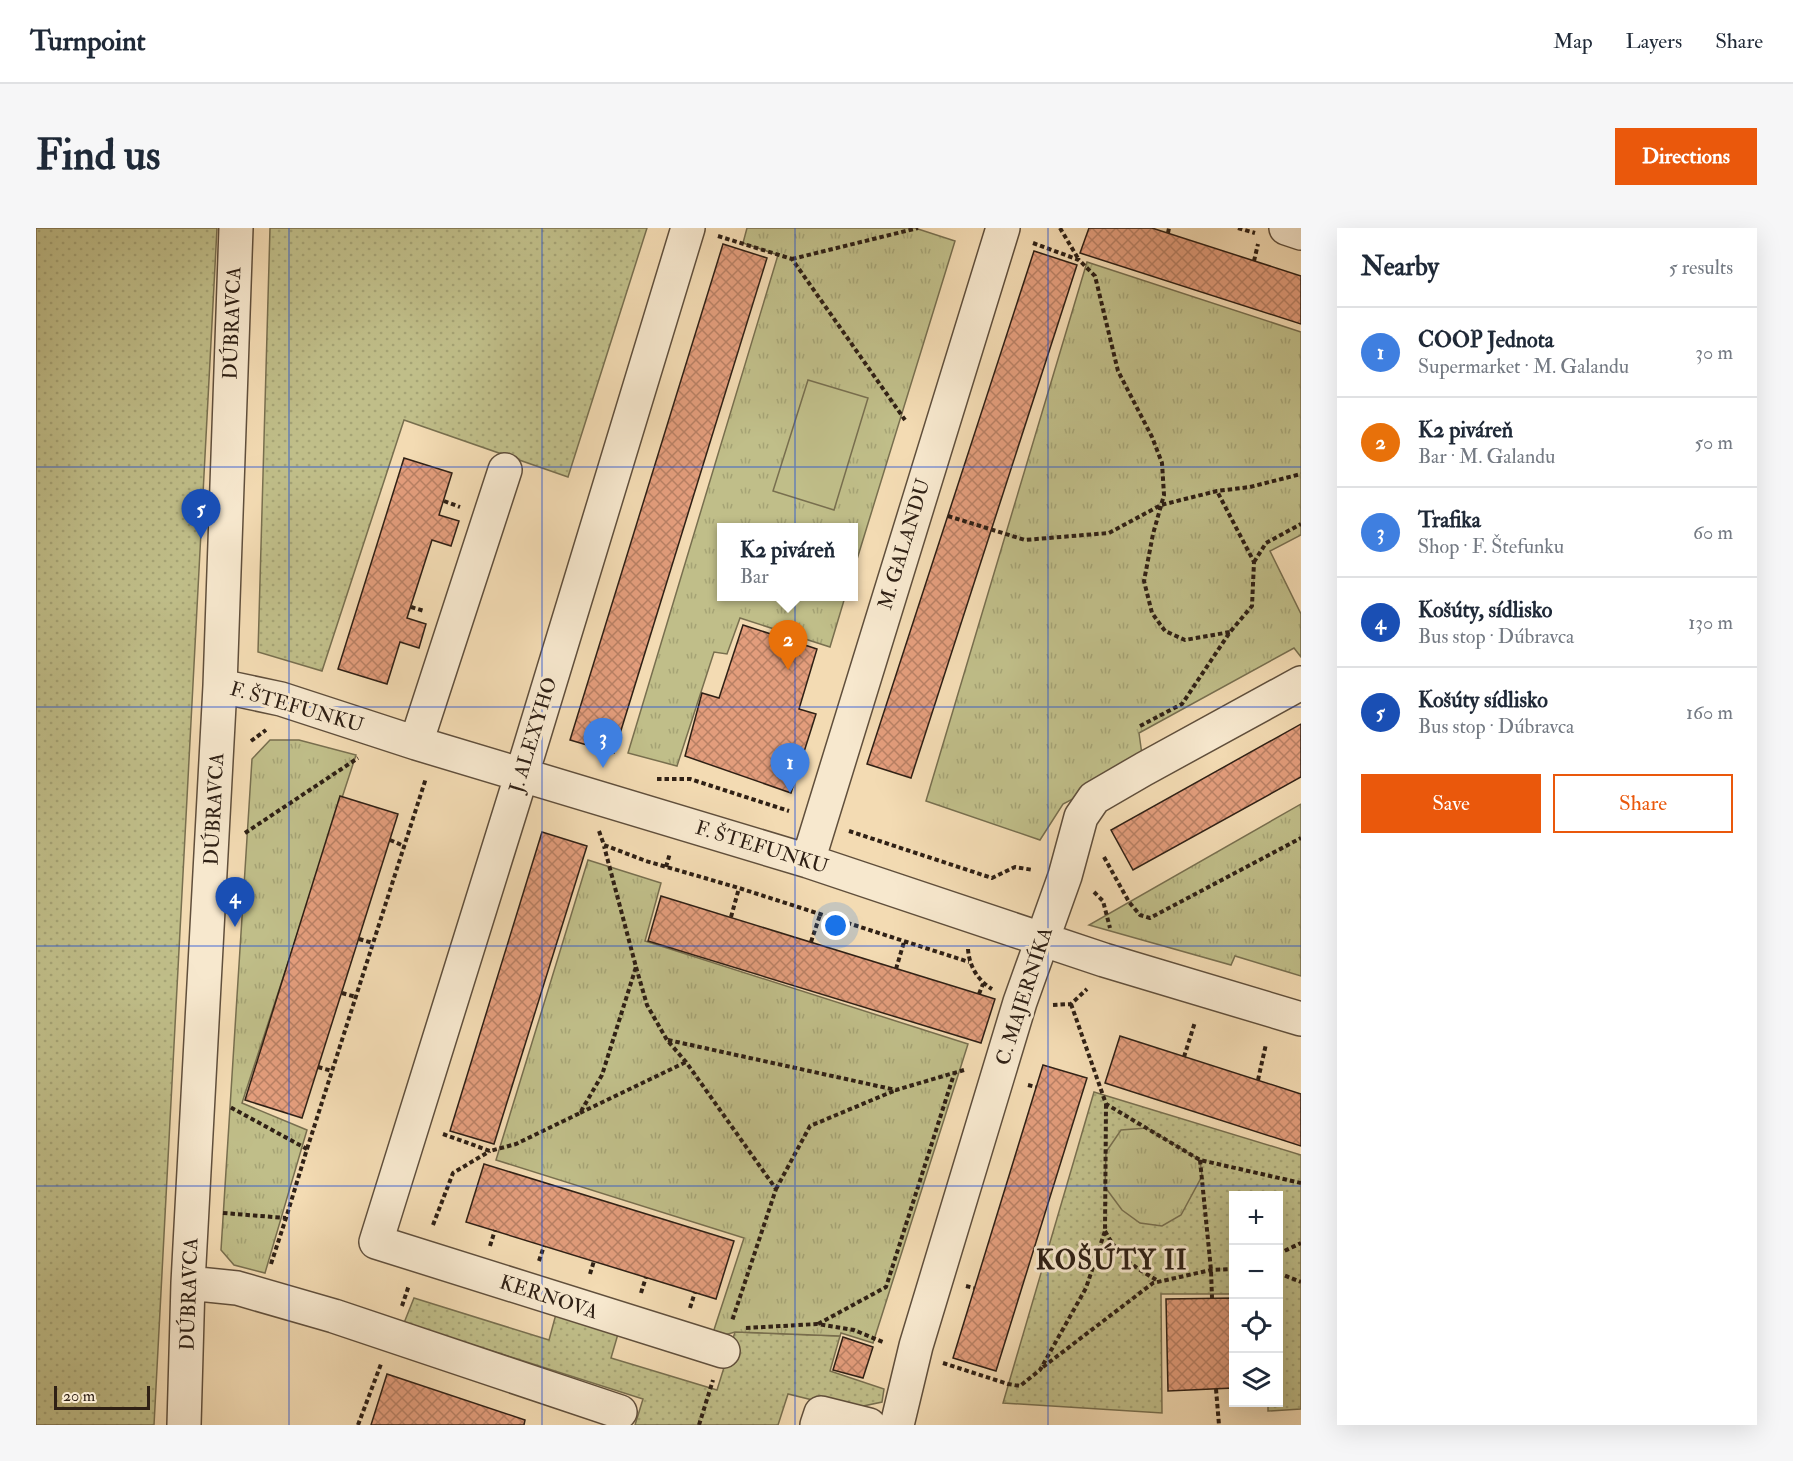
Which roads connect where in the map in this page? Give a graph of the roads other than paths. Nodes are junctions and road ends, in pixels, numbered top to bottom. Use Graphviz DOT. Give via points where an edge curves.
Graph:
graph roads {
  1 [pos="236,228"];
  2 [pos="1286,228"];
  3 [pos="702,232"];
  4 [pos="1301,233"];
  5 [pos="1017,235"];
  6 [pos="505,470"];
  7 [pos="1301,683"];
  8 [pos="220,686"];
  9 [pos="423,755"];
  10 [pos="521,773"];
  11 [pos="808,861"];
  12 [pos="1043,939"];
  13 [pos="1301,1019"];
  14 [pos="376,1242"];
  15 [pos="188,1283"];
  16 [pos="732,1335"];
  17 [pos="621,1412"];
  18 [pos="184,1425"];
  19 [pos="817,1425"];
  20 [pos="869,1425"];
  21 [pos="897,1425"];
  1 -- 8 [label="street, DÚBRAVCA"];
  2 -- 4 [label="street"];
  3 -- 10 [label="street, J. ALEXYHO"];
  5 -- 11 [label="street, M. GALANDU"];
  6 -- 9 [label="street"];
  7 -- 12 [label="street, C. MAJERNÍKA" via="1095,798 1081,817"];
  8 -- 9 [label="street, F. ŠTEFUNKU" via="281,699"];
  8 -- 15 [label="street, DÚBRAVCA"];
  9 -- 10 [label="street, F. ŠTEFUNKU"];
  10 -- 11 [label="street, F. ŠTEFUNKU"];
  10 -- 14 [label="street, J. ALEXYHO"];
  11 -- 12 [label="street, F. ŠTEFUNKU"];
  12 -- 13 [label="street, F. ŠTEFUNKU"];
  12 -- 21 [label="street, C. MAJERNÍKA" via="1020,1002 914,1354"];
  14 -- 16 [label="street, KERNOVA"];
  15 -- 17 [label="street" via="237,1288 334,1316"];
  15 -- 18 [label="street, DÚBRAVCA"];
  19 -- 20 [label="street" via="821,1413"];
}
